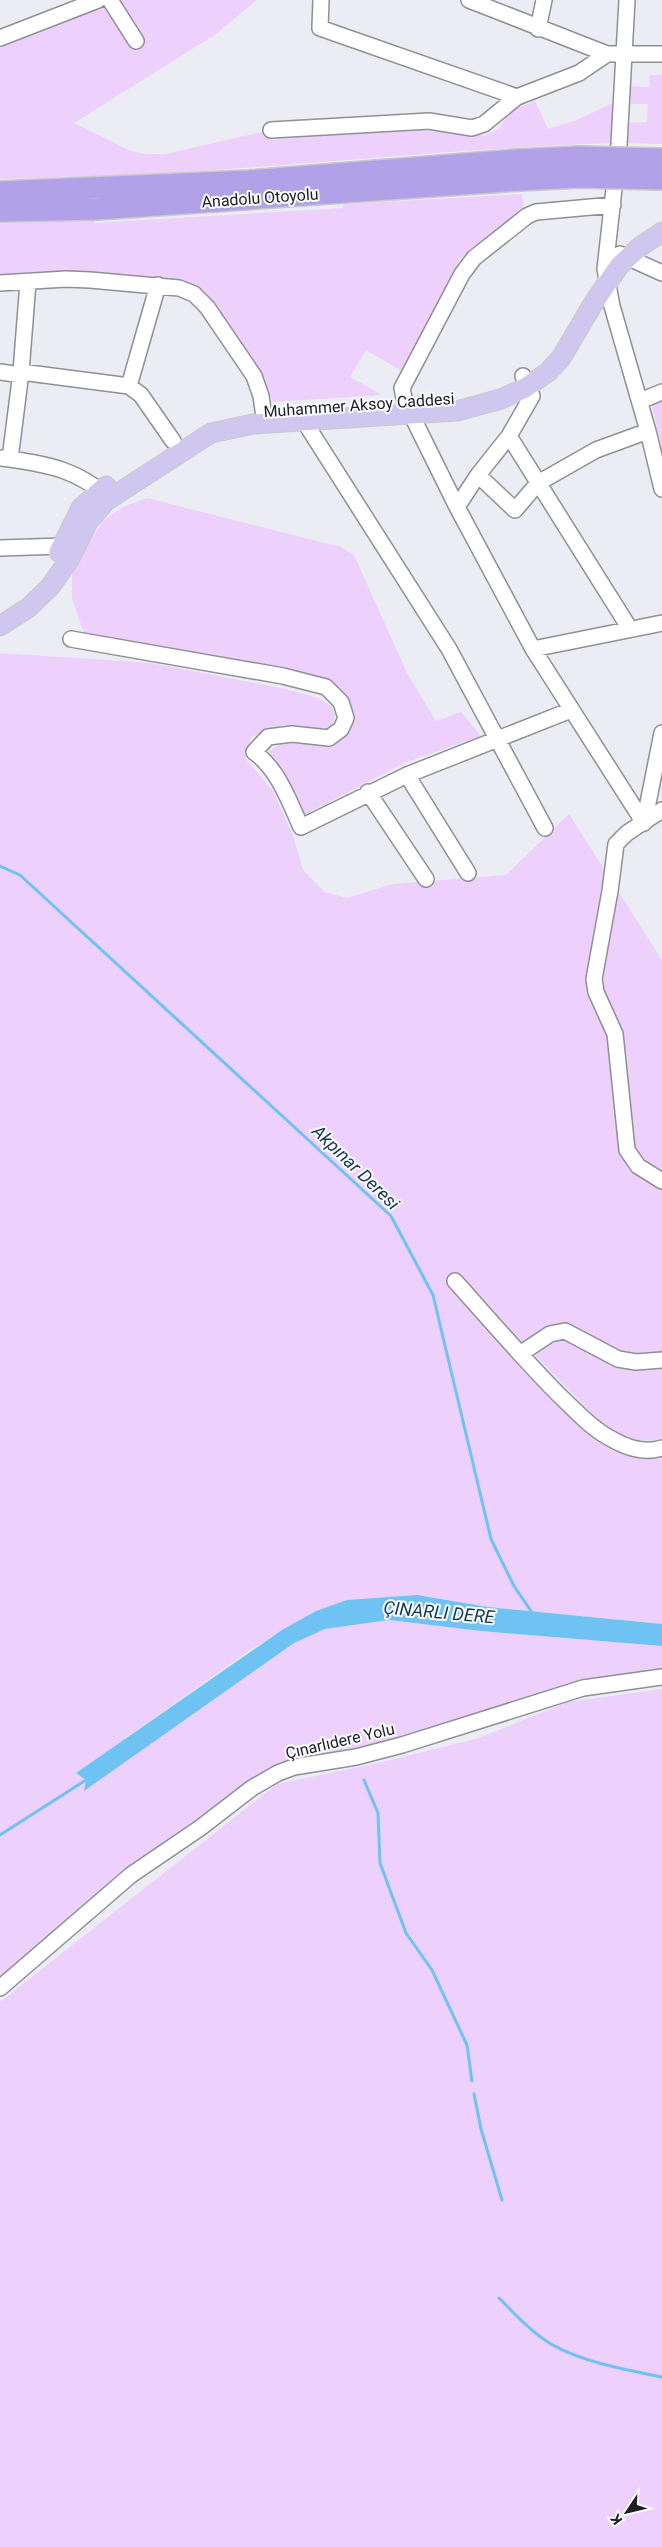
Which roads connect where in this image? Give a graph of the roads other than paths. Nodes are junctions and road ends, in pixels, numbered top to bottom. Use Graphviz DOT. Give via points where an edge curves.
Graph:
graph roads {
  1 [pos="98,0"];
  2 [pos="110,0"];
  3 [pos="321,0"];
  4 [pos="469,0"];
  5 [pos="544,0"];
  6 [pos="627,0"];
  7 [pos="538,29"];
  8 [pos="0,38"];
  9 [pos="136,40"];
  10 [pos="625,53"];
  11 [pos="607,54"];
  12 [pos="662,54"];
  13 [pos="517,97"];
  14 [pos="271,130"];
  15 [pos="662,158"];
  16 [pos="518,170"];
  17 [pos="662,178"];
  18 [pos="0,192"];
  19 [pos="613,205"];
  20 [pos="0,211"];
  21 [pos="662,222"];
  22 [pos="662,232"];
  23 [pos="618,253"];
  24 [pos="662,273"];
  25 [pos="606,276"];
  26 [pos="28,282"];
  27 [pos="0,283"];
  28 [pos="158,285"];
  29 [pos="0,372"];
  30 [pos="21,374"];
  31 [pos="526,381"];
  32 [pos="129,386"];
  33 [pos="662,392"];
  34 [pos="640,401"];
  35 [pos="408,409"];
  36 [pos="265,418"];
  37 [pos="304,421"];
  38 [pos="648,431"];
  39 [pos="510,436"];
  40 [pos="173,441"];
  41 [pos="5,459"];
  42 [pos="478,475"];
  43 [pos="538,483"];
  44 [pos="662,489"];
  45 [pos="105,494"];
  46 [pos="457,507"];
  47 [pos="0,548"];
  48 [pos="69,548"];
  49 [pos="0,612"];
  50 [pos="662,623"];
  51 [pos="0,626"];
  52 [pos="630,629"];
  53 [pos="71,638"];
  54 [pos="533,649"];
  55 [pos="570,710"];
  56 [pos="662,733"];
  57 [pos="496,738"];
  58 [pos="407,775"];
  59 [pos="368,792"];
  60 [pos="662,810"];
  61 [pos="644,823"];
  62 [pos="545,828"];
  63 [pos="468,873"];
  64 [pos="426,879"];
  65 [pos="662,1181"];
  66 [pos="455,1281"];
  67 [pos="520,1354"];
  68 [pos="662,1360"];
  69 [pos="662,1448"];
  70 [pos="662,1677"];
  71 [pos="0,1988"];
  1 -- 8 [label="street"];
  2 -- 9 [label="street"];
  3 -- 13 [label="street" via="320,28"];
  4 -- 7 [label="street"];
  5 -- 7 [label="street"];
  6 -- 10 [label="street"];
  7 -- 11 [label="street"];
  10 -- 11 [label="street"];
  10 -- 12 [label="street"];
  10 -- 19 [label="street"];
  11 -- 13 [label="street" via="579,72"];
  13 -- 14 [label="street" via="484,124 472,128 429,121"];
  15 -- 16 [label="highway, bridge" via="578,157"];
  16 -- 17 [label="highway, bridge"];
  16 -- 18 [label="highway, Anadolu Otoyolu"];
  16 -- 20 [label="highway, Anadolu Otoyolu" via="98,209"];
  19 -- 23 [label="street"];
  19 -- 35 [label="street" via="536,212 474,258 462,274 402,388"];
  21 -- 23 [label="main road, Muhammer Aksoy Caddesi"];
  22 -- 23 [label="main road, Muhammer Aksoy Caddesi"];
  23 -- 24 [label="street"];
  23 -- 25 [label="main road, Muhammer Aksoy Caddesi"];
  25 -- 31 [label="main road, Muhammer Aksoy Caddesi" via="561,358 548,372"];
  25 -- 34 [label="street"];
  26 -- 27 [label="street"];
  26 -- 28 [label="street" via="66,279"];
  26 -- 30 [label="street"];
  28 -- 32 [label="street"];
  28 -- 36 [label="street" via="186,290 207,306 254,376"];
  29 -- 30 [label="street"];
  30 -- 32 [label="street"];
  30 -- 41 [label="street"];
  31 -- 35 [label="main road, Muhammer Aksoy Caddesi"];
  31 -- 39 [label="street" via="532,396"];
  32 -- 40 [label="street" via="141,395"];
  33 -- 34 [label="street"];
  34 -- 38 [label="street"];
  35 -- 36 [label="main road, Muhammer Aksoy Caddesi"];
  35 -- 37 [label="main road, Muhammer Aksoy Caddesi"];
  35 -- 46 [label="street"];
  36 -- 37 [label="main road, Muhammer Aksoy Caddesi"];
  36 -- 40 [label="main road, Muhammer Aksoy Caddesi" via="230,415 198,425"];
  36 -- 45 [label="main road, Muhammer Aksoy Caddesi" via="211,433"];
  37 -- 57 [label="street" via="449,649"];
  38 -- 43 [label="street" via="596,450"];
  38 -- 44 [label="street"];
  39 -- 42 [label="street"];
  39 -- 43 [label="street"];
  40 -- 45 [label="main road, Muhammer Aksoy Caddesi"];
  41 -- 45 [label="street" via="57,466 79,475"];
  42 -- 43 [label="street" via="515,510"];
  42 -- 46 [label="street"];
  43 -- 52 [label="street"];
  45 -- 48 [label="main road, Muhammer Aksoy Caddesi" via="81,508"];
  46 -- 54 [label="street"];
  47 -- 48 [label="street"];
  48 -- 49 [label="main road" via="34,587"];
  48 -- 51 [label="main road" via="65,567 45,593"];
  50 -- 52 [label="street"];
  52 -- 54 [label="street"];
  53 -- 59 [label="street" via="283,676 326,687 341,702 346,718 341,729 329,738 292,734 268,737 254,752 267,761 301,827"];
  54 -- 55 [label="street"];
  55 -- 57 [label="street"];
  55 -- 61 [label="street"];
  56 -- 61 [label="street"];
  57 -- 58 [label="street"];
  57 -- 62 [label="street"];
  58 -- 59 [label="street"];
  58 -- 63 [label="street"];
  59 -- 64 [label="street"];
  60 -- 61 [label="street"];
  61 -- 65 [label="street" via="616,844 594,979 596,992 615,1034 627,1150 638,1166"];
  66 -- 67 [label="street"];
  67 -- 68 [label="street" via="550,1334 565,1331 618,1358 636,1362"];
  67 -- 69 [label="street" via="590,1425 639,1450"];
  70 -- 71 [label="street, Çınarlıdere Yolu" via="584,1688 402,1745 278,1773 131,1875"];
}
